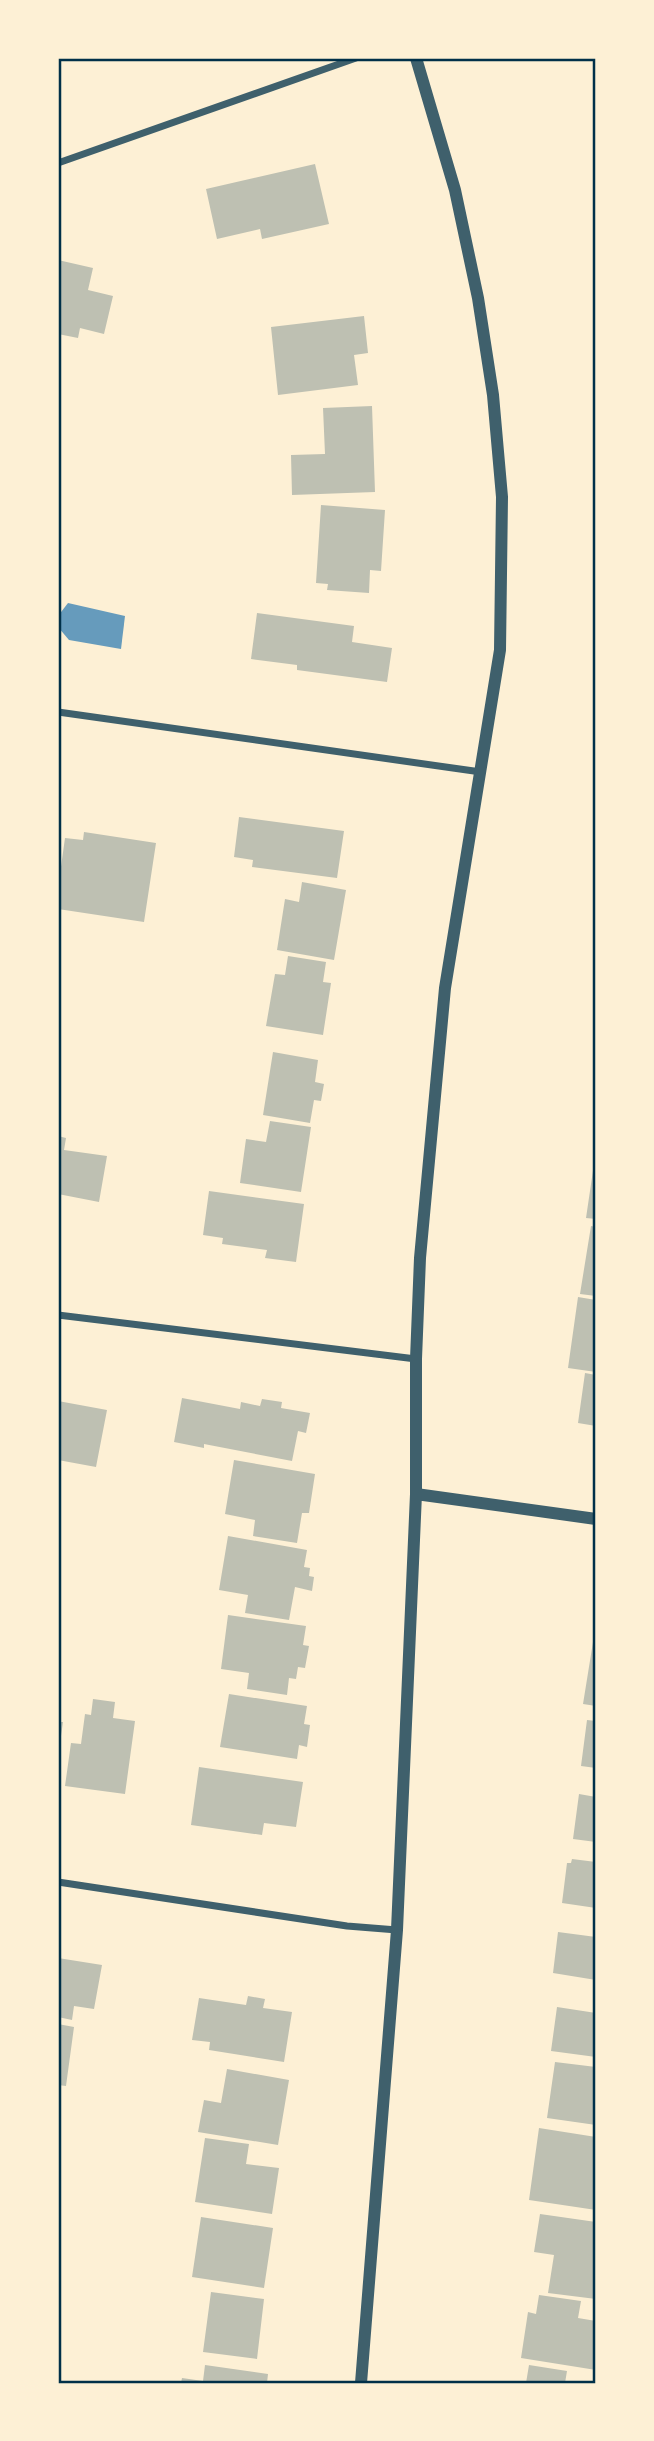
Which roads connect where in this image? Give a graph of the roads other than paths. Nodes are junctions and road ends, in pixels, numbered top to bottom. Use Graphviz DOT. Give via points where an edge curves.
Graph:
graph roads {
  1 [pos="356,58"];
  2 [pos="416,58"];
  3 [pos="58,163"];
  4 [pos="58,712"];
  5 [pos="482,772"];
  6 [pos="58,1315"];
  7 [pos="416,1359"];
  8 [pos="415,1494"];
  9 [pos="596,1519"];
  10 [pos="58,1882"];
  11 [pos="397,1930"];
  12 [pos="361,2383"];
  1 -- 3 [label="street"];
  2 -- 5 [label="street" via="454,190 493,395 502,497 500,650"];
  4 -- 5 [label="street"];
  5 -- 7 [label="street" via="445,988 420,1258"];
  6 -- 7 [label="street"];
  7 -- 8 [label="street"];
  8 -- 9 [label="street"];
  8 -- 11 [label="street"];
  10 -- 11 [label="street"];
  11 -- 12 [label="street"];
}
